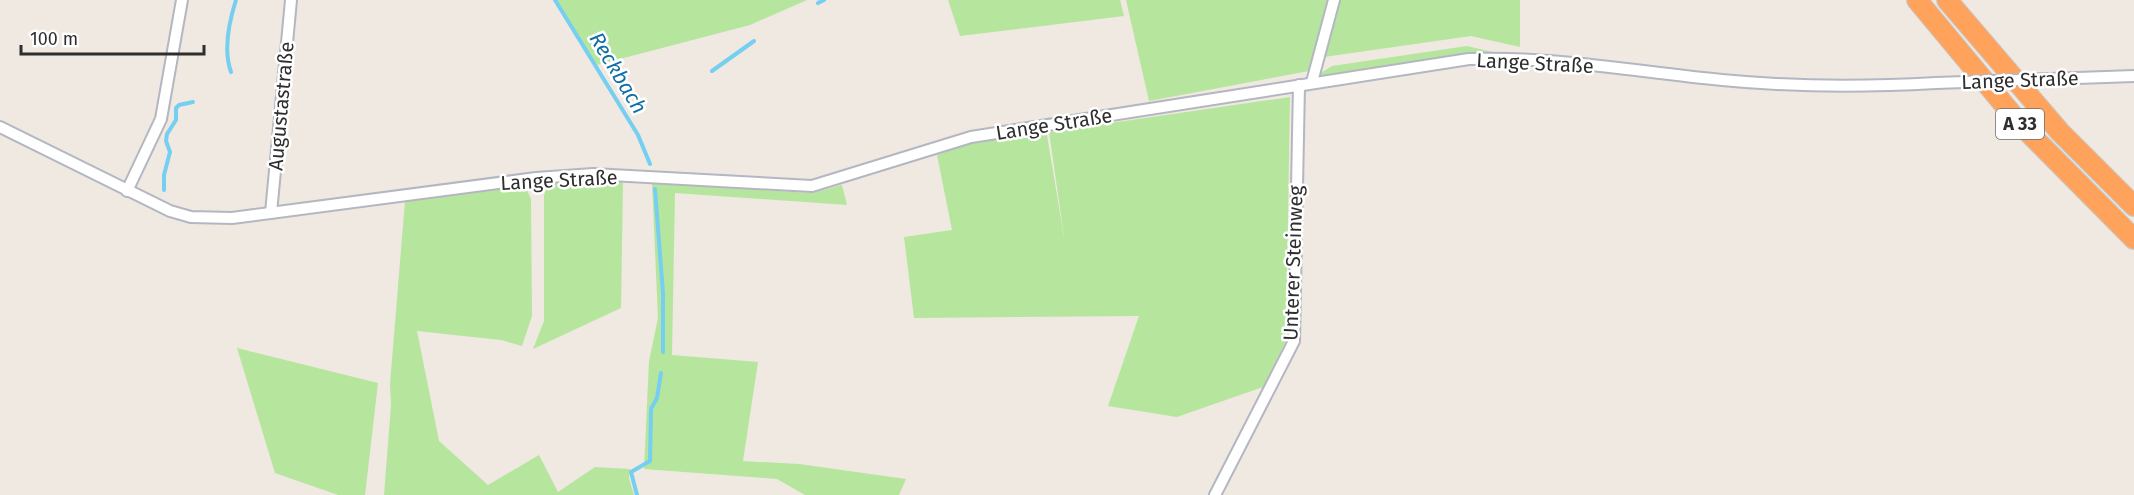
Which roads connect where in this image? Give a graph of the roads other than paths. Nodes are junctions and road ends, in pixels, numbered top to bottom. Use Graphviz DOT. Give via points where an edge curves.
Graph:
graph roads {
  1 [pos="182,0"];
  2 [pos="291,0"];
  3 [pos="1334,0"];
  4 [pos="1917,0"];
  5 [pos="1947,0"];
  6 [pos="2134,76"];
  7 [pos="1312,82"];
  8 [pos="1299,85"];
  9 [pos="0,126"];
  10 [pos="127,191"];
  11 [pos="2134,206"];
  12 [pos="271,213"];
  13 [pos="2134,239"];
  14 [pos="1215,495"];
  1 -- 10 [label="street" via="161,119"];
  2 -- 12 [label="street, Augustastraße"];
  3 -- 7 [label="street"];
  4 -- 13 [label="highway, A 33" via="2021,125"];
  5 -- 11 [label="highway, A 33" via="2060,132"];
  6 -- 7 [label="street, Lange Straße, bridge" via="1885,86 1782,84 1512,58 1469,59"];
  7 -- 8 [label="street, Lange Straße"];
  8 -- 12 [label="street, Lange Straße" via="972,137 812,186 593,174"];
  8 -- 14 [label="street, Unterer Steinweg" via="1294,341"];
  9 -- 10 [label="street, Lange Straße"];
  10 -- 12 [label="street, Lange Straße" via="191,217 232,218"];
}
